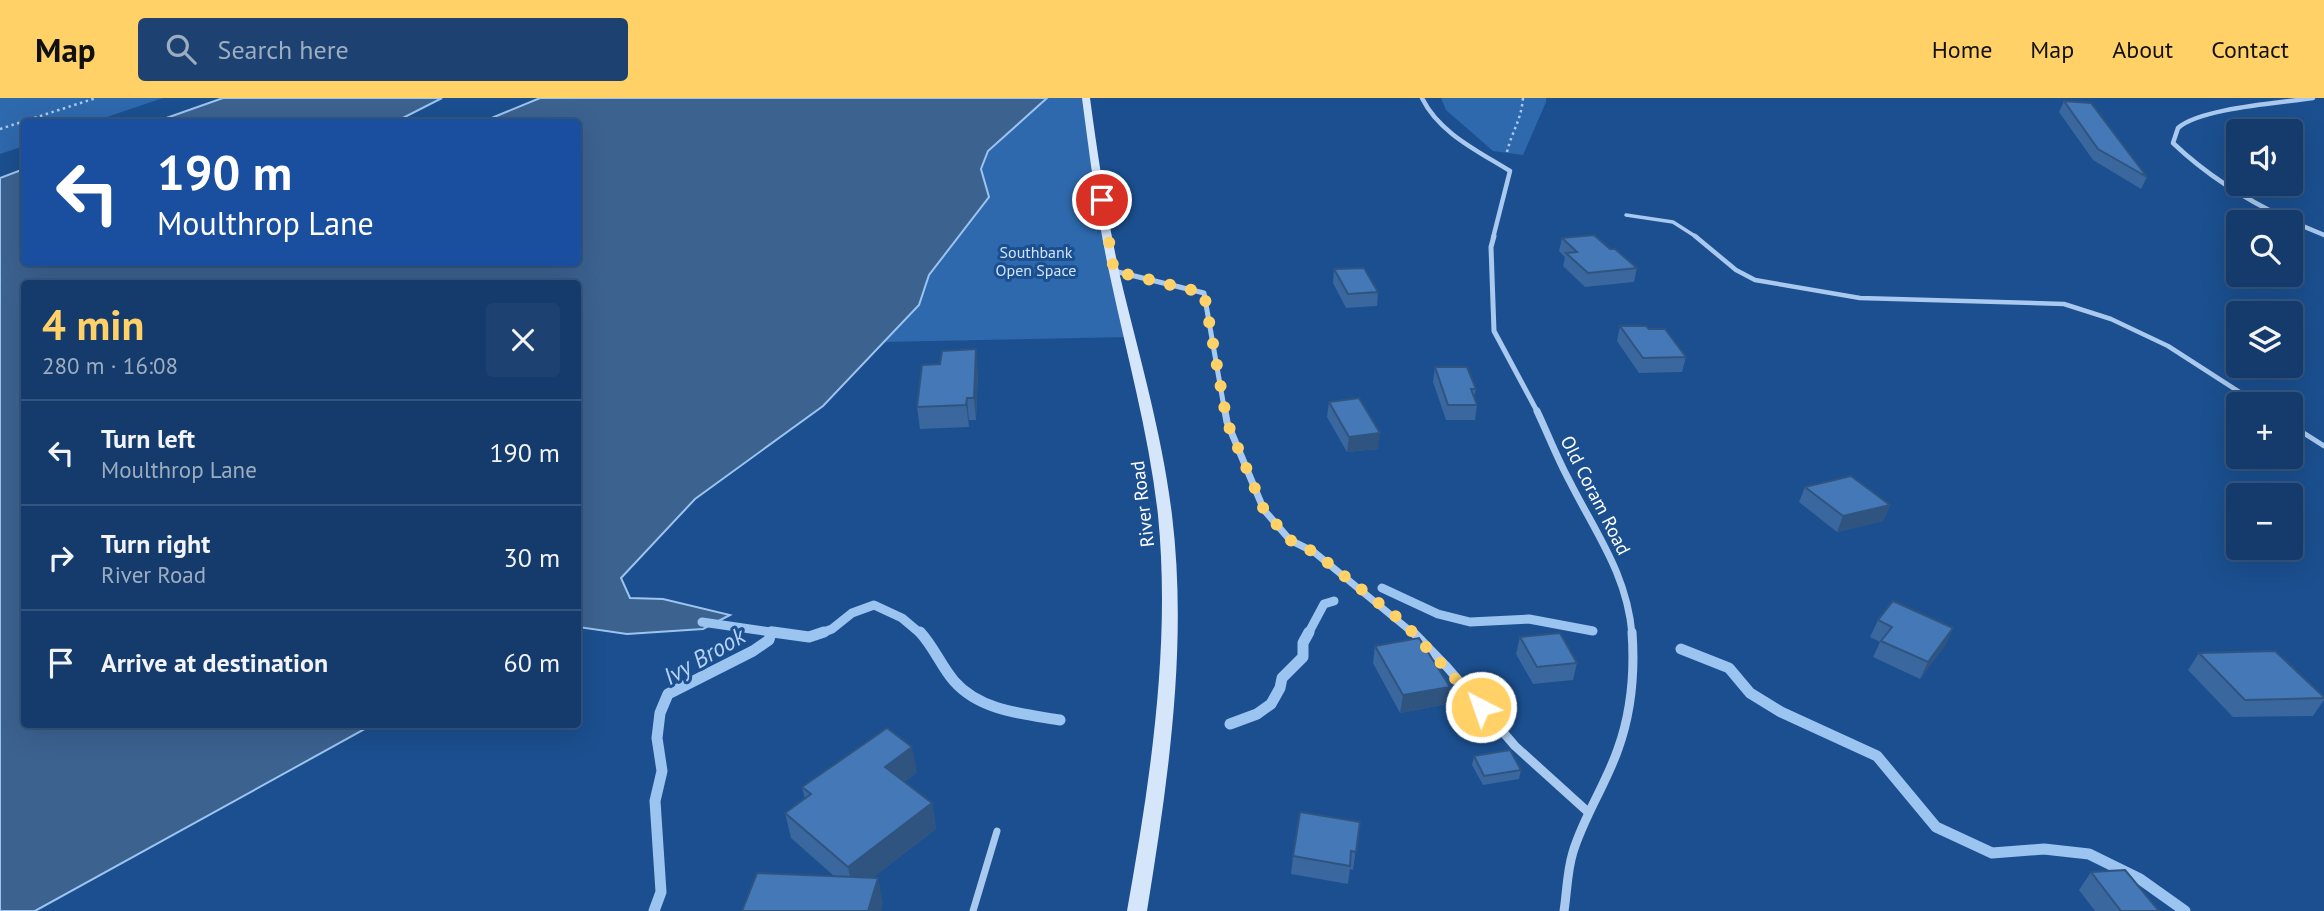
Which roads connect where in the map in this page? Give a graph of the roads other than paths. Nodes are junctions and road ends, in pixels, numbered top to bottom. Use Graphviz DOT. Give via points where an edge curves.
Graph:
graph roads {
  1 [pos="1086,98"];
  2 [pos="1422,98"];
  3 [pos="2313,98"];
  4 [pos="1626,215"];
  5 [pos="2324,235"];
  6 [pos="1114,271"];
  7 [pos="2239,392"];
  8 [pos="2303,433"];
  9 [pos="2324,446"];
  10 [pos="1588,812"];
  11 [pos="997,831"];
  12 [pos="973,911"];
  13 [pos="1137,911"];
  14 [pos="1564,911"];
  1 -- 6 [label="main road, River Road"];
  2 -- 10 [label="street, Old Coram Road" via="1424,107 1447,130 1510,171 1491,246 1494,331 1616,566 1630,612 1632,702 1618,750"];
  3 -- 5 [label="street" via="2181,124 2173,143 2192,163 2273,215"];
  4 -- 7 [label="lane" via="1673,222 1755,280 1860,298 2064,304 2111,319 2168,346"];
  6 -- 10 [label="street" via="1204,293 1227,422 1264,510 1290,540 1314,552 1404,623 1516,746"];
  6 -- 13 [label="main road, River Road" via="1158,462 1167,551 1163,733"];
  8 -- 9 [label="lane"];
  10 -- 14 [label="street, Old Coram Road" via="1572,855"];
  11 -- 12 [label="lane"];
}
